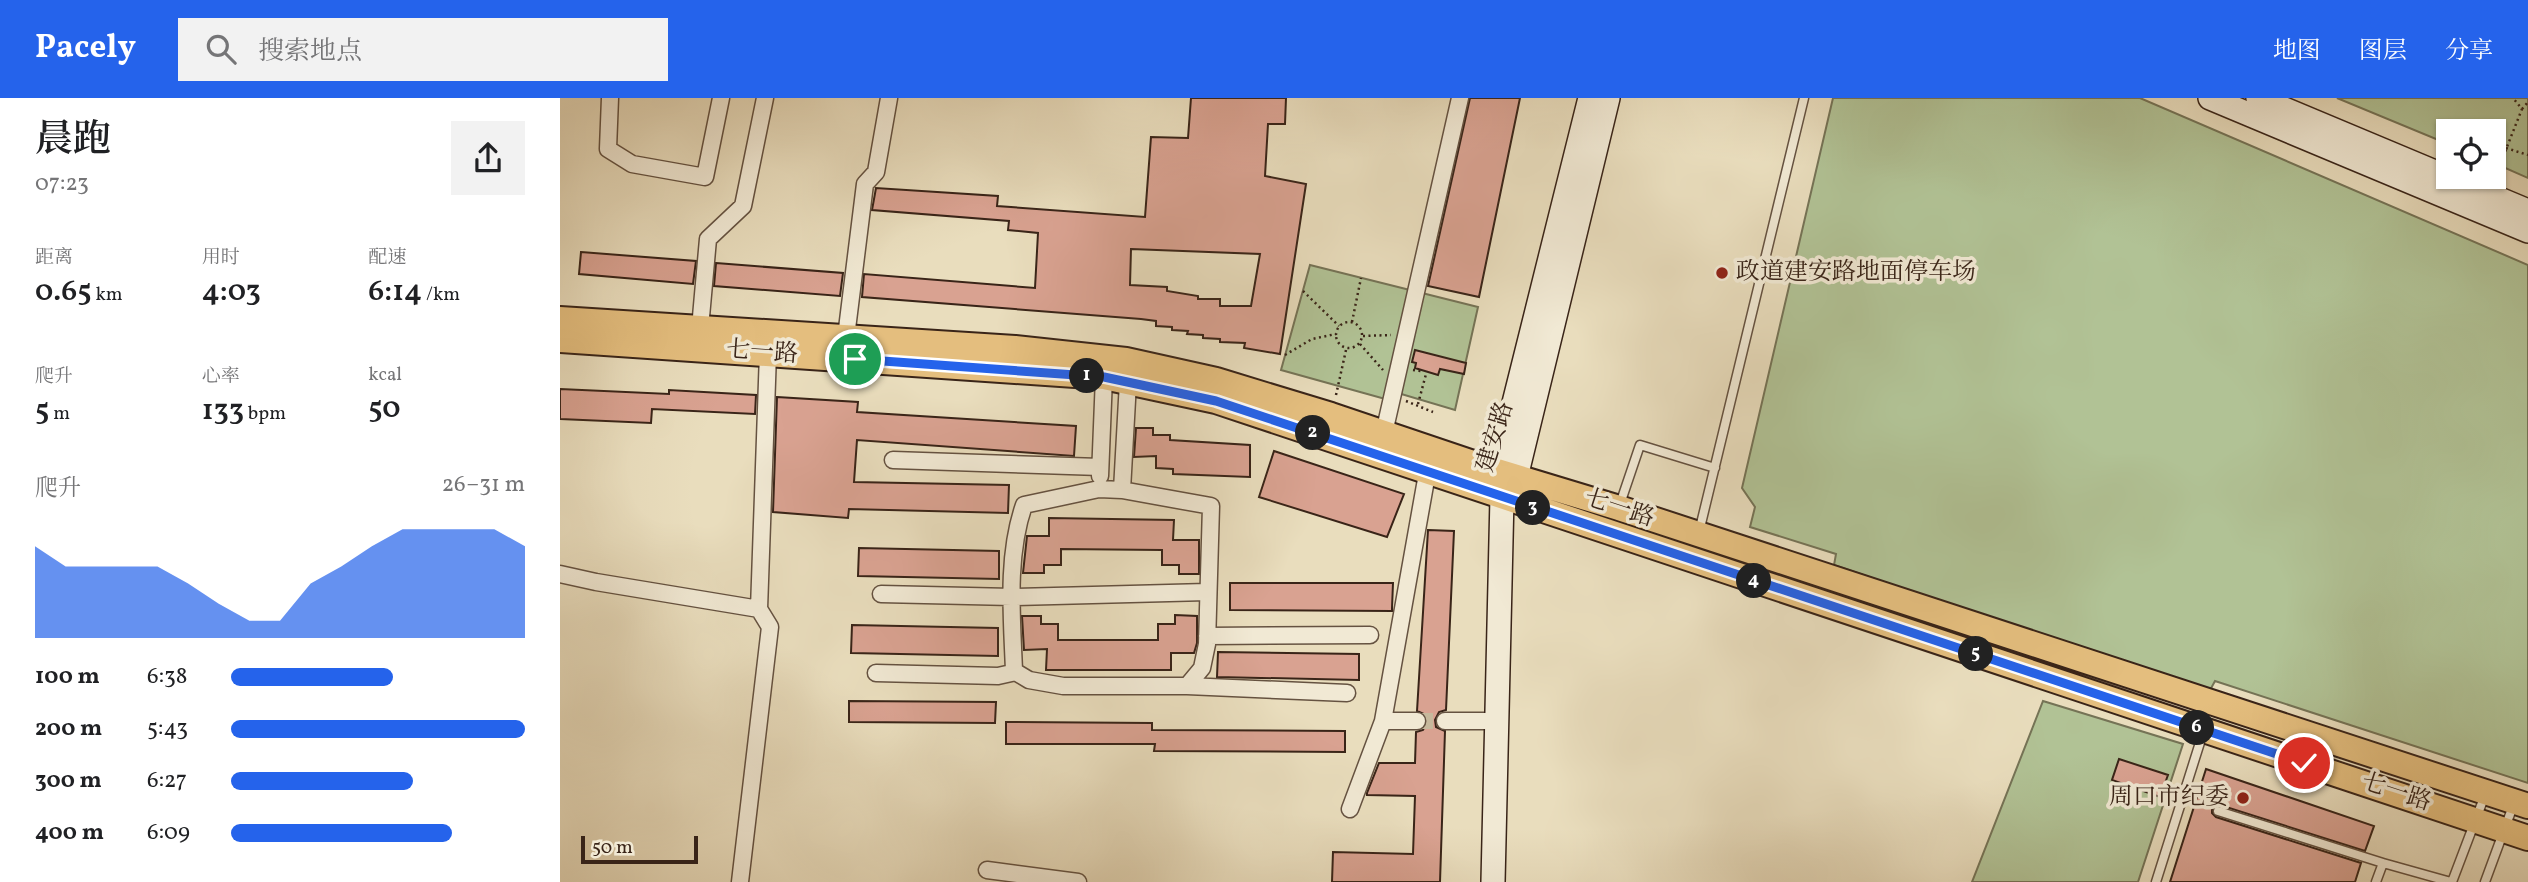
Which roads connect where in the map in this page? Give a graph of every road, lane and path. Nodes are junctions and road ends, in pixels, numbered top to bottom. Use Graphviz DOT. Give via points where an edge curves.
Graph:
graph roads {
  1 [pos="610,98"];
  2 [pos="721,98"];
  3 [pos="765,98"];
  4 [pos="889,98"];
  5 [pos="1460,98"];
  6 [pos="1590,98"];
  7 [pos="1608,98"];
  8 [pos="1804,98"];
  9 [pos="2210,98"];
  10 [pos="2258,98"];
  11 [pos="2513,98"];
  12 [pos="2528,102"];
  13 [pos="2522,109"];
  14 [pos="2506,148"];
  15 [pos="2528,155"];
  16 [pos="2491,189"];
  17 [pos="2489,195"];
  18 [pos="2528,211"];
  19 [pos="2528,231"];
  20 [pos="1361,278"];
  21 [pos="1303,291"];
  22 [pos="560,319"];
  23 [pos="1352,322"];
  24 [pos="1339,326"];
  25 [pos="700,327"];
  26 [pos="1408,328"];
  27 [pos="1336,334"];
  28 [pos="1363,336"];
  29 [pos="846,337"];
  30 [pos="560,340"];
  31 [pos="1360,344"];
  32 [pos="1346,348"];
  33 [pos="768,353"];
  34 [pos="1285,355"];
  35 [pos="1426,374"];
  36 [pos="1116,379"];
  37 [pos="1393,396"];
  38 [pos="1417,405"];
  39 [pos="1433,412"];
  40 [pos="1331,415"];
  41 [pos="1384,433"];
  42 [pos="893,460"];
  43 [pos="1100,467"];
  44 [pos="1715,468"];
  45 [pos="1427,474"];
  46 [pos="1506,474"];
  47 [pos="1099,489"];
  48 [pos="1122,490"];
  49 [pos="1502,497"];
  50 [pos="1619,508"];
  51 [pos="1698,535"];
  52 [pos="560,574"];
  53 [pos="1207,592"];
  54 [pos="881,594"];
  55 [pos="1012,597"];
  56 [pos="759,609"];
  57 [pos="1370,635"];
  58 [pos="1207,636"];
  59 [pos="1016,672"];
  60 [pos="876,673"];
  61 [pos="1187,686"];
  62 [pos="1347,693"];
  63 [pos="1383,721"];
  64 [pos="1417,721"];
  65 [pos="1445,721"];
  66 [pos="1497,721"];
  67 [pos="2204,730"];
  68 [pos="2486,792"];
  69 [pos="2521,804"];
  70 [pos="1350,809"];
  71 [pos="2218,811"];
  72 [pos="2477,820"];
  73 [pos="2517,834"];
  74 [pos="2383,863"];
  75 [pos="987,870"];
  76 [pos="740,882"];
  77 [pos="1078,882"];
  78 [pos="1493,882"];
  79 [pos="2156,882"];
  80 [pos="2376,882"];
  81 [pos="2452,882"];
  82 [pos="2485,882"];
  1 -- 2 [label="street" via="608,149 632,164 705,177"];
  3 -- 25 [label="street" via="743,206 708,239"];
  4 -- 29 [label="street" via="876,173 865,184"];
  5 -- 26 [label="street"];
  6 -- 46 [label="street"];
  7 -- 46 [label="street, 建安路"];
  8 -- 44 [label="lane"];
  9 -- 19 [label="street"];
  10 -- 17 [label="street"];
  11 -- 13 [label="path"];
  12 -- 13 [label="path"];
  13 -- 14 [label="path"];
  14 -- 15 [label="path"];
  16 -- 17 [label="path"];
  17 -- 18 [label="street"];
  20 -- 23 [label="path"];
  21 -- 24 [label="path"];
  22 -- 25 [label="main road, 七一路"];
  23 -- 24 [label="path"];
  23 -- 28 [label="path"];
  24 -- 27 [label="path"];
  25 -- 29 [label="main road, 七一路"];
  26 -- 28 [label="path" via="1387,336"];
  26 -- 37 [label="street"];
  27 -- 32 [label="path"];
  27 -- 34 [label="path" via="1312,339"];
  28 -- 31 [label="path"];
  29 -- 40 [label="main road, 七一路" via="1126,360 1216,380"];
  30 -- 33 [label="main road, 七一路"];
  31 -- 32 [label="path"];
  31 -- 37 [label="path" via="1382,368"];
  32 -- 40 [label="path"];
  33 -- 36 [label="main road, 七一路"];
  33 -- 56 [label="street"];
  35 -- 38 [label="path"];
  36 -- 43 [label="street"];
  36 -- 48 [label="street"];
  36 -- 49 [label="main road, 七一路" via="1216,401"];
  37 -- 38 [label="path"];
  37 -- 41 [label="street"];
  38 -- 39 [label="path"];
  40 -- 41 [label="main road, 七一路"];
  41 -- 46 [label="main road, 七一路"];
  42 -- 43 [label="street"];
  43 -- 47 [label="street"];
  44 -- 50 [label="lane" via="1640,445"];
  44 -- 51 [label="lane"];
  45 -- 63 [label="street"];
  46 -- 49 [label="street, 建安路"];
  46 -- 50 [label="main road, 七一路"];
  47 -- 48 [label="street"];
  47 -- 55 [label="street" via="1024,505 1017,525"];
  48 -- 53 [label="street" via="1211,506"];
  49 -- 66 [label="street, 建安路"];
  49 -- 67 [label="main road, 七一路"];
  50 -- 51 [label="main road, 七一路"];
  51 -- 68 [label="main road, 七一路"];
  52 -- 56 [label="street"];
  53 -- 55 [label="street"];
  53 -- 58 [label="street"];
  54 -- 55 [label="street"];
  55 -- 59 [label="street"];
  56 -- 76 [label="street" via="770,627"];
  57 -- 58 [label="street"];
  58 -- 61 [label="street" via="1202,668"];
  59 -- 60 [label="street" via="998,676"];
  59 -- 61 [label="street" via="1029,680 1063,686"];
  61 -- 62 [label="street"];
  63 -- 64 [label="street"];
  63 -- 70 [label="street"];
  65 -- 66 [label="street"];
  66 -- 78 [label="street, 建安路"];
  67 -- 72 [label="main road, 七一路"];
  67 -- 79 [label="lane"];
  68 -- 69 [label="main road, 七一路"];
  68 -- 72 [label="lane"];
  69 -- 73 [label="lane"];
  71 -- 74 [label="lane"];
  72 -- 73 [label="main road, 七一路"];
  72 -- 81 [label="lane"];
  73 -- 82 [label="lane"];
  74 -- 80 [label="lane"];
  74 -- 81 [label="lane"];
  75 -- 77 [label="street"];
}
